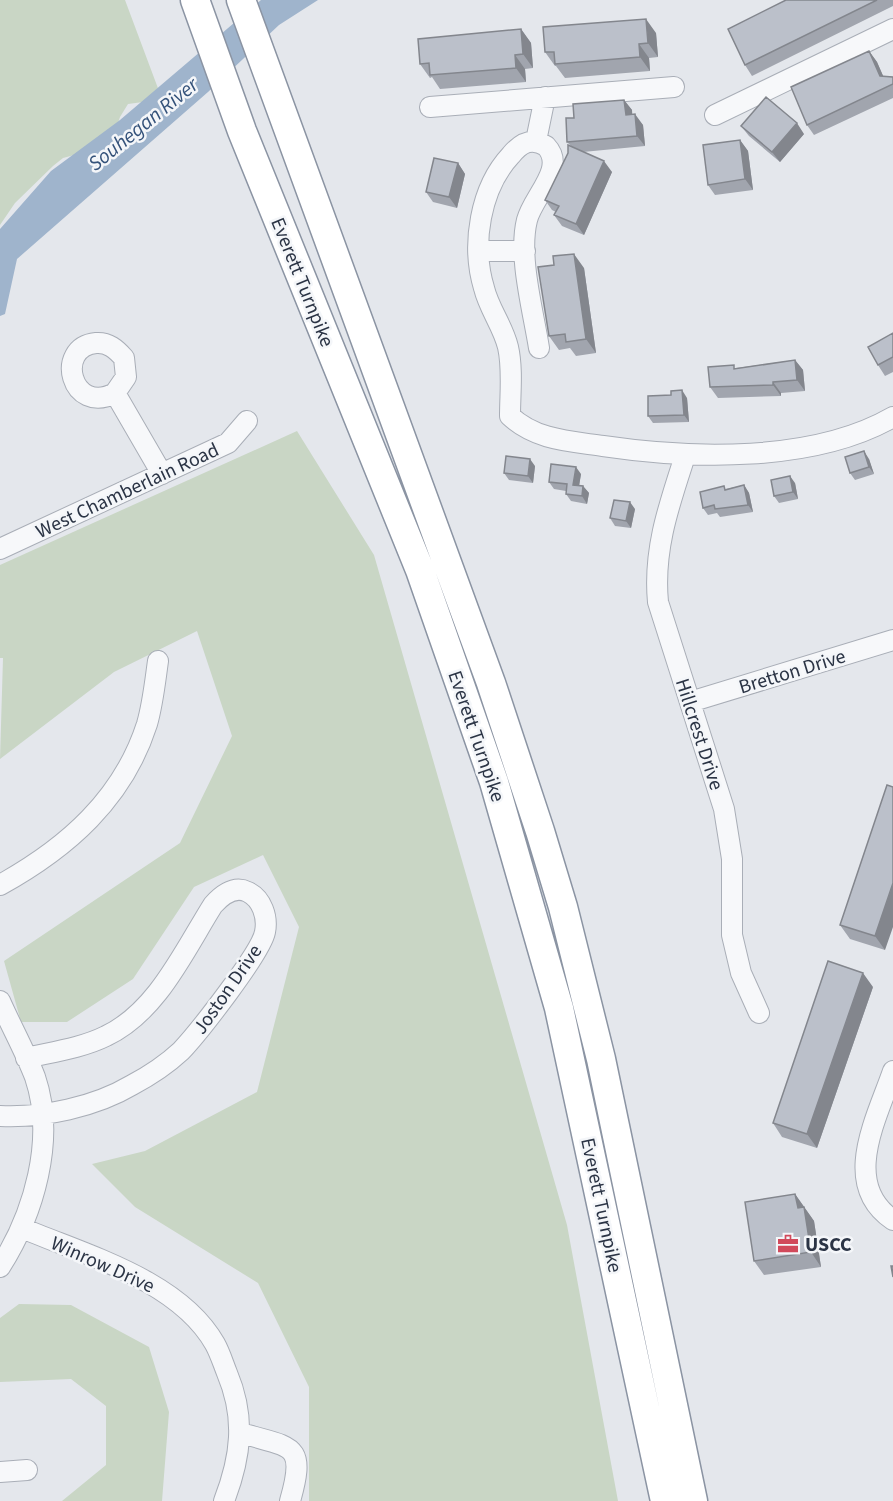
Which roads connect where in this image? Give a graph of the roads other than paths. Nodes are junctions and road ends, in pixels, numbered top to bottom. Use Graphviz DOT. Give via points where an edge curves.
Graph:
graph roads {
  1 [pos="195,0"];
  2 [pos="241,0"];
  3 [pos="889,38"];
  4 [pos="674,87"];
  5 [pos="545,98"];
  6 [pos="430,107"];
  7 [pos="715,115"];
  8 [pos="536,141"];
  9 [pos="480,251"];
  10 [pos="525,251"];
  11 [pos="539,348"];
  12 [pos="115,393"];
  13 [pos="893,417"];
  14 [pos="247,422"];
  15 [pos="685,456"];
  16 [pos="162,474"];
  17 [pos="0,549"];
  18 [pos="893,640"];
  19 [pos="158,661"];
  20 [pos="690,702"];
  21 [pos="0,885"];
  22 [pos="0,1001"];
  23 [pos="759,1013"];
  24 [pos="26,1058"];
  25 [pos="893,1071"];
  26 [pos="43,1114"];
  27 [pos="0,1116"];
  28 [pos="893,1220"];
  29 [pos="22,1228"];
  30 [pos="0,1267"];
  31 [pos="241,1433"];
  32 [pos="27,1470"];
  33 [pos="0,1472"];
  34 [pos="224,1501"];
  35 [pos="290,1501"];
  36 [pos="665,1501"];
  37 [pos="693,1501"];
  1 -- 36 [label="highway, Everett Turnpike" via="242,131 420,570 494,782 559,1008"];
  2 -- 37 [label="highway, Everett Turnpike" via="491,683 560,896 601,1059"];
  3 -- 7 [label="street"];
  4 -- 5 [label="street"];
  5 -- 6 [label="street"];
  5 -- 8 [label="street"];
  8 -- 9 [label="street" via="517,148 489,185 482,208"];
  8 -- 10 [label="street" via="551,151 554,164 530,211 524,234"];
  9 -- 10 [label="street"];
  9 -- 15 [label="street" via="484,290 509,353 510,416 527,429 553,439"];
  10 -- 11 [label="street"];
  12 -- 16 [label="street"];
  13 -- 15 [label="street" via="854,434 810,446"];
  14 -- 16 [label="street, West Chamberlain Road" via="228,443"];
  15 -- 20 [label="street, Hillcrest Drive" via="659,540 657,586 662,616"];
  16 -- 17 [label="street, West Chamberlain Road"];
  18 -- 20 [label="street, Bretton Drive"];
  19 -- 21 [label="street" via="141,741 109,797 81,830"];
  20 -- 23 [label="street, Hillcrest Drive" via="728,825 732,935 741,973"];
  22 -- 24 [label="street"];
  24 -- 26 [label="street"];
  24 -- 26 [label="street, Joston Drive" via="95,1041 131,1022 154,996 213,905 226,893 247,891 261,905 266,924 260,943 179,1052 130,1087"];
  25 -- 28 [label="street" via="870,1137 864,1172 873,1201"];
  26 -- 27 [label="street"];
  26 -- 29 [label="street" via="42,1154"];
  29 -- 30 [label="street"];
  29 -- 31 [label="street, Winrow Drive" via="138,1277 184,1307 214,1343 234,1389"];
  31 -- 34 [label="street, Winrow Drive"];
  31 -- 35 [label="street" via="294,1452 298,1466"];
  32 -- 33 [label="street"];
}
